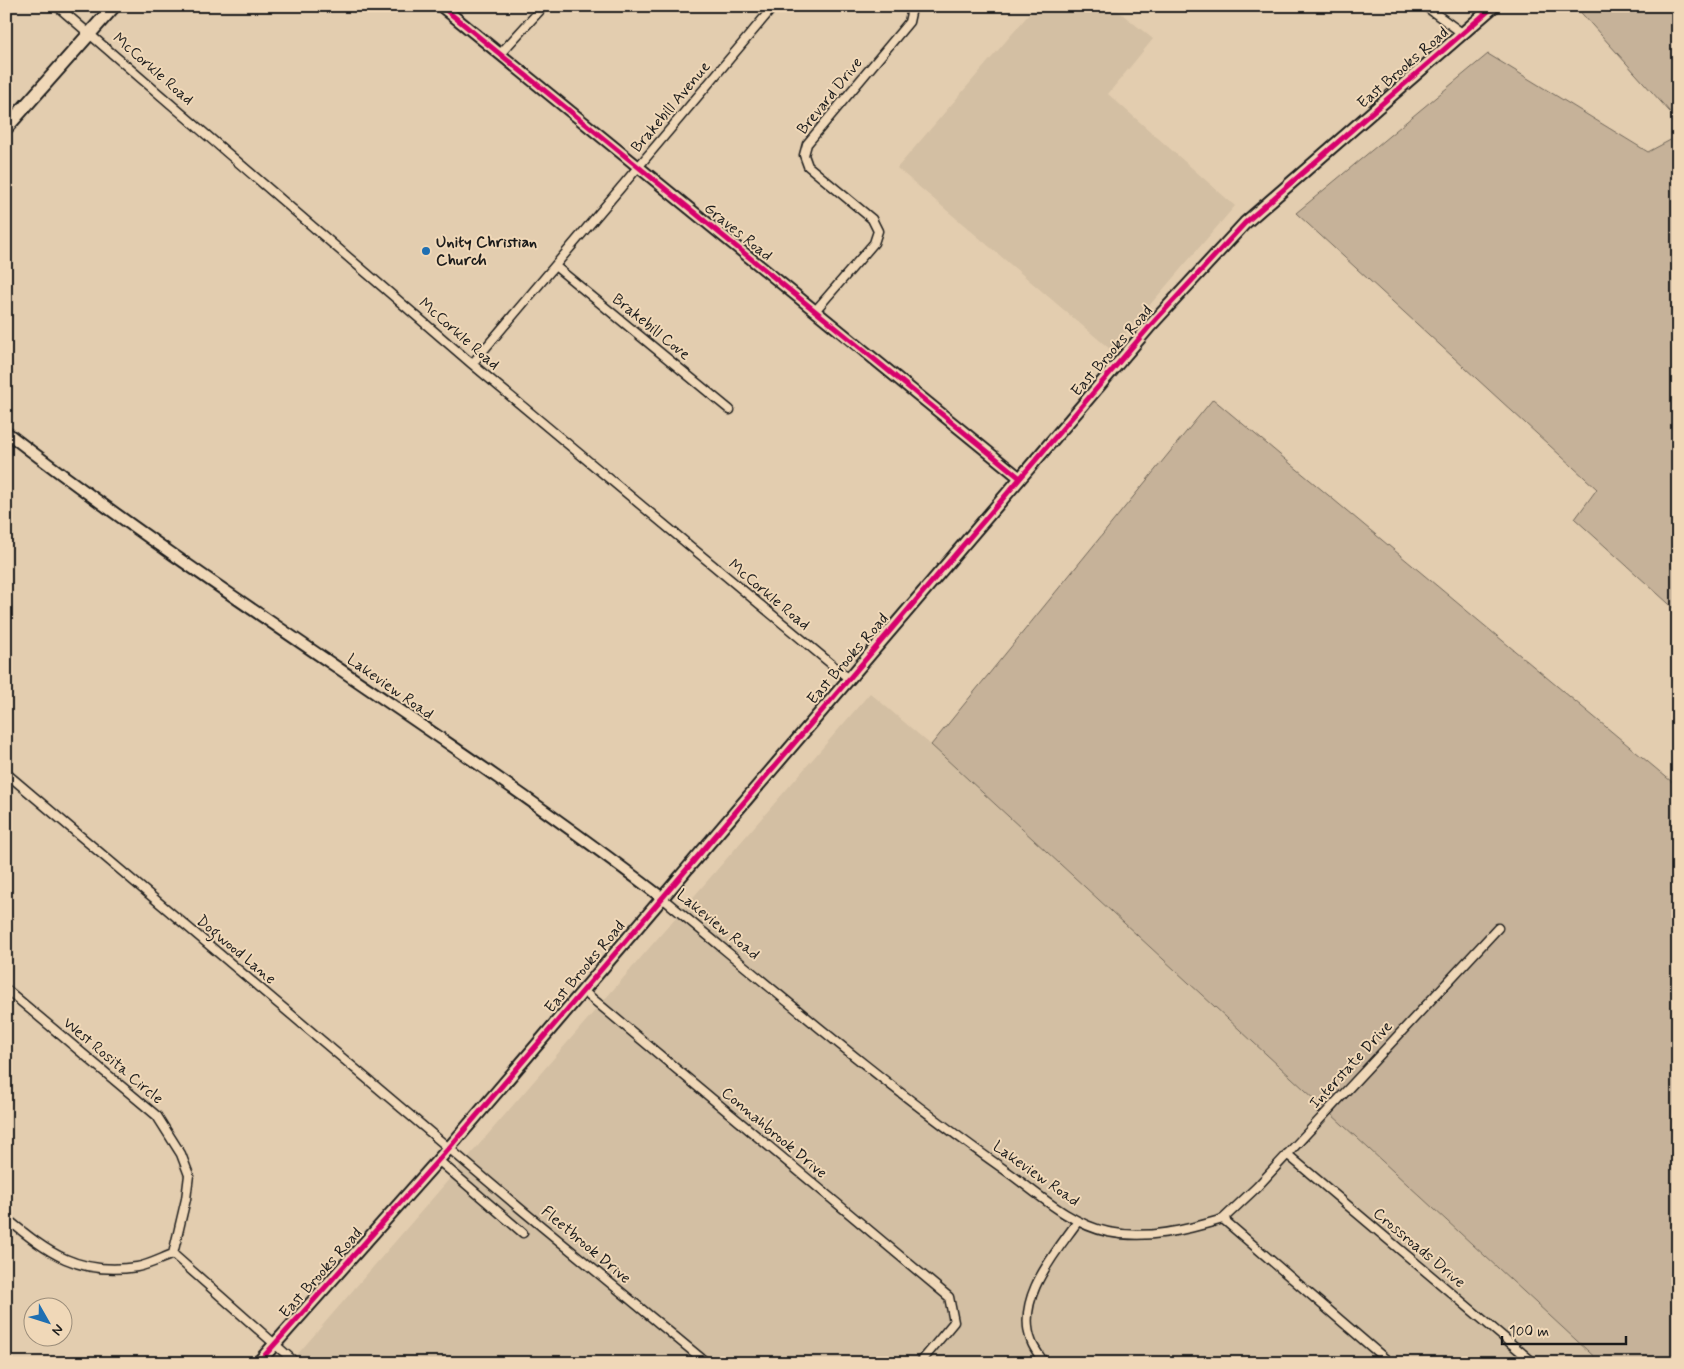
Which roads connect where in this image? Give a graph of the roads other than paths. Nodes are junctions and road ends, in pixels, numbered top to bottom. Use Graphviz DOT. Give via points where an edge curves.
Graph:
graph roads {
  1 [pos="57,6"];
  2 [pos="114,6"];
  3 [pos="441,6"];
  4 [pos="544,6"];
  5 [pos="774,6"];
  6 [pos="910,6"];
  7 [pos="1425,6"];
  8 [pos="1494,6"];
  9 [pos="90,33"];
  10 [pos="1462,33"];
  11 [pos="500,54"];
  12 [pos="6,128"];
  13 [pos="638,167"];
  14 [pos="555,266"];
  15 [pos="815,311"];
  16 [pos="472,364"];
  17 [pos="730,410"];
  18 [pos="6,432"];
  19 [pos="1020,478"];
  20 [pos="848,678"];
  21 [pos="6,773"];
  22 [pos="661,897"];
  23 [pos="1498,928"];
  24 [pos="6,988"];
  25 [pos="582,990"];
  26 [pos="449,1148"];
  27 [pos="1287,1154"];
  28 [pos="438,1160"];
  29 [pos="472,1167"];
  30 [pos="461,1180"];
  31 [pos="6,1218"];
  32 [pos="1223,1219"];
  33 [pos="1078,1222"];
  34 [pos="523,1233"];
  35 [pos="173,1254"];
  36 [pos="275,1344"];
  37 [pos="258,1363"];
  38 [pos="296,1363"];
  39 [pos="707,1363"];
  40 [pos="920,1363"];
  41 [pos="1044,1363"];
  42 [pos="1390,1363"];
  43 [pos="1534,1363"];
  1 -- 9 [label="street, McCorkle Road"];
  2 -- 9 [label="main road"];
  3 -- 11 [label="street, Graves Road"];
  4 -- 11 [label="street"];
  5 -- 13 [label="street, Brakebill Avenue"];
  6 -- 15 [label="street, Brevard Drive" via="909,22 807,144 804,155 808,166 872,219 878,231 874,243"];
  7 -- 10 [label="street"];
  8 -- 10 [label="main road, East Brooks Road"];
  9 -- 12 [label="main road"];
  9 -- 16 [label="street, McCorkle Road"];
  10 -- 19 [label="main road, East Brooks Road" via="1245,223 1150,326"];
  11 -- 13 [label="street, Graves Road"];
  13 -- 14 [label="street, Brakebill Avenue"];
  13 -- 15 [label="street, Graves Road"];
  14 -- 16 [label="street, Brakebill Avenue"];
  14 -- 17 [label="street, Brakebill Cove"];
  15 -- 19 [label="street, Graves Road"];
  16 -- 20 [label="street, McCorkle Road"];
  18 -- 22 [label="street, Lakeview Road" via="279,628 588,841"];
  19 -- 20 [label="main road, East Brooks Road"];
  20 -- 22 [label="main road, East Brooks Road"];
  21 -- 26 [label="street, Dogwood Lane"];
  22 -- 25 [label="main road, East Brooks Road"];
  22 -- 33 [label="street, Lakeview Road" via="874,1074"];
  23 -- 27 [label="street, Interstate Drive"];
  24 -- 35 [label="street, West Rosita Circle" via="157,1116 181,1154 189,1175"];
  25 -- 26 [label="main road, East Brooks Road"];
  25 -- 40 [label="street, Connahbrook Drive" via="949,1298 954,1322"];
  26 -- 28 [label="main road, East Brooks Road"];
  26 -- 29 [label="street, Fleetbrook Drive"];
  27 -- 32 [label="street, Interstate Drive"];
  27 -- 43 [label="street, Crossroads Drive"];
  28 -- 30 [label="street"];
  28 -- 36 [label="main road, East Brooks Road"];
  29 -- 30 [label="street"];
  29 -- 39 [label="street, Fleetbrook Drive"];
  30 -- 34 [label="street"];
  31 -- 35 [label="street" via="36,1243 69,1263 106,1268 138,1267"];
  32 -- 33 [label="street, Lakeview Road" via="1182,1231 1142,1234 1108,1232"];
  32 -- 42 [label="street"];
  33 -- 41 [label="street" via="1043,1270 1028,1313 1031,1342"];
  35 -- 36 [label="street"];
  36 -- 37 [label="main road, East Brooks Road"];
  36 -- 38 [label="street"];
}
